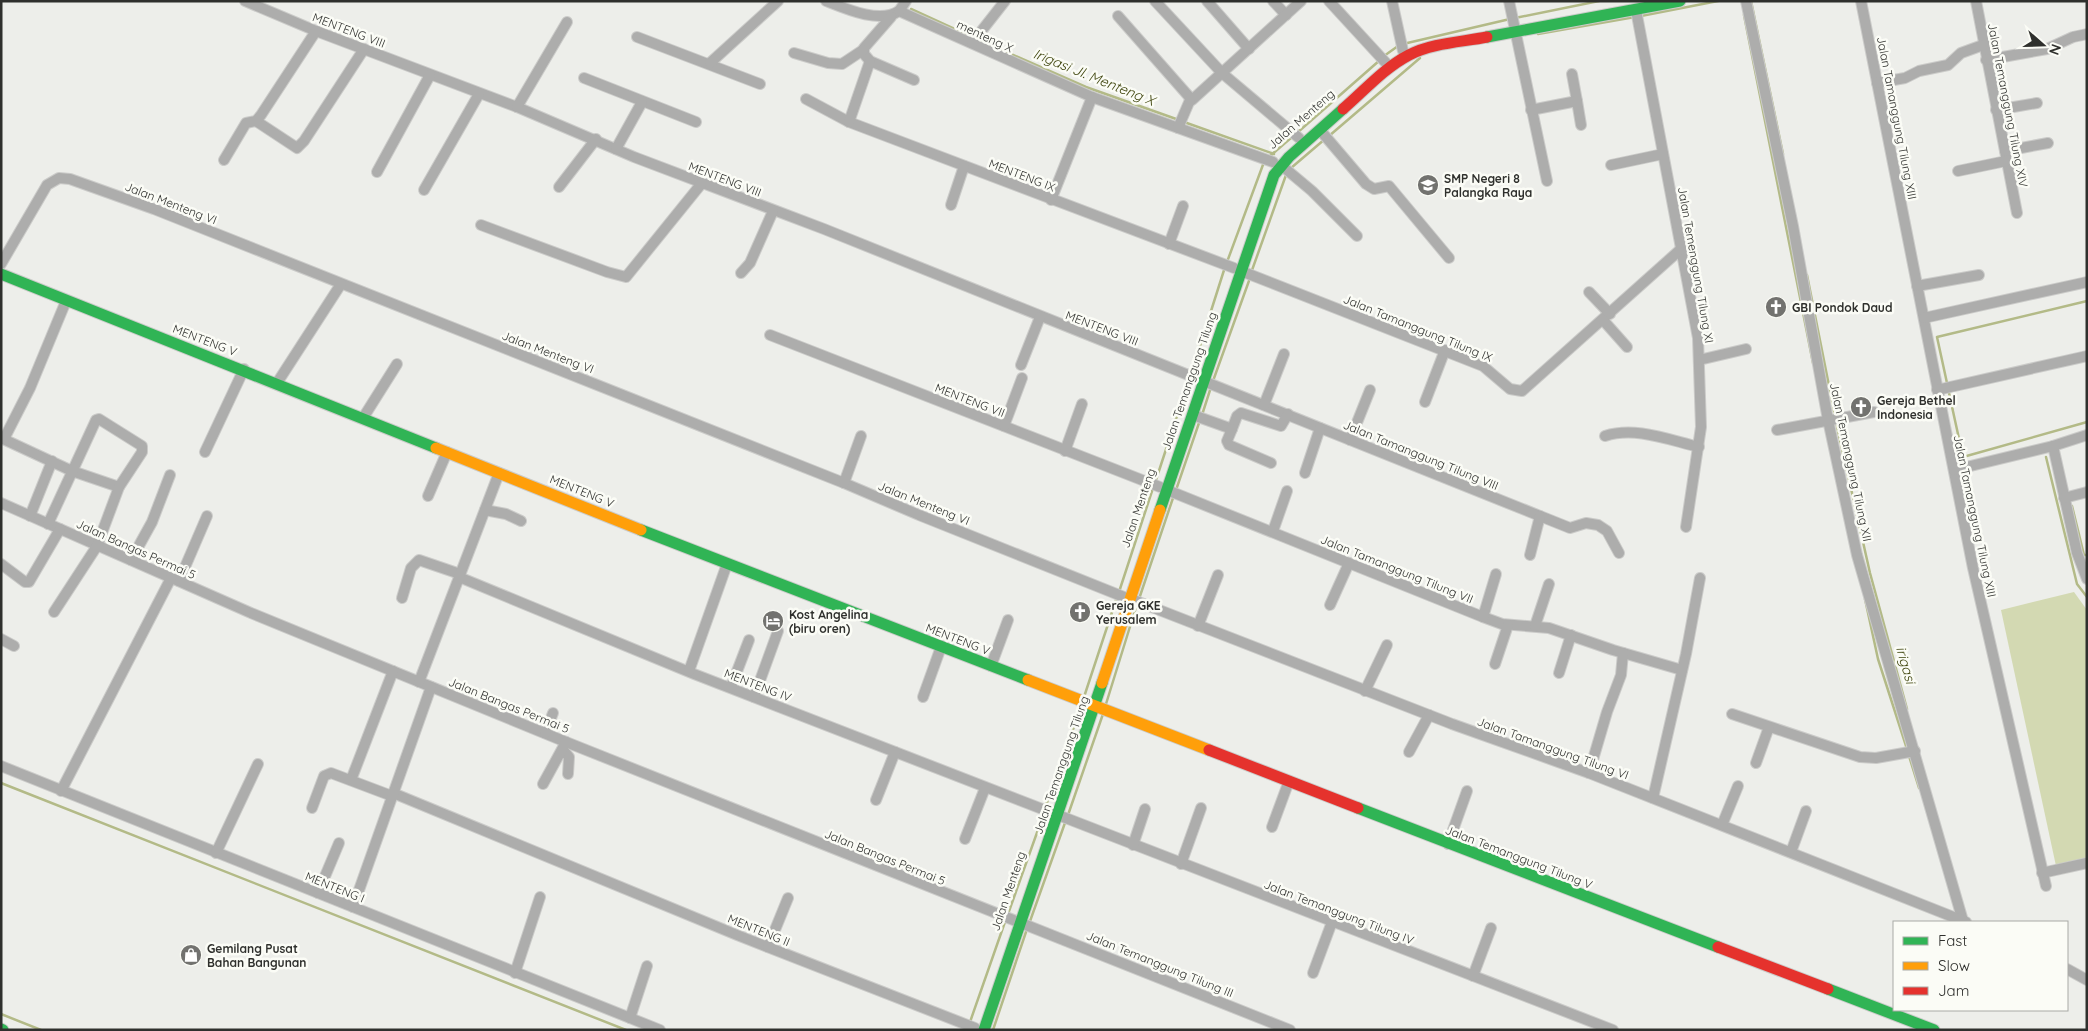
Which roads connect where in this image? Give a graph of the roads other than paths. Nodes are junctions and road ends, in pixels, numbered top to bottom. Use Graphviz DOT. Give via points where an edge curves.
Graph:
graph roads {
  1 [pos="245,1"];
  2 [pos="778,1"];
  3 [pos="826,1"];
  4 [pos="906,1"];
  5 [pos="1005,1"];
  6 [pos="1155,1"];
  7 [pos="1207,1"];
  8 [pos="1273,1"];
  9 [pos="1301,1"];
  10 [pos="1329,1"];
  11 [pos="1392,1"];
  12 [pos="1509,1"];
  13 [pos="1680,1"];
  14 [pos="1746,1"];
  15 [pos="1861,1"];
  16 [pos="1978,2"];
  17 [pos="1632,4"];
  18 [pos="895,14"];
  19 [pos="1286,15"];
  20 [pos="1118,16"];
  21 [pos="567,22"];
  22 [pos="1515,28"];
  23 [pos="316,31"];
  24 [pos="2087,34"];
  25 [pos="637,37"];
  26 [pos="972,43"];
  27 [pos="1983,45"];
  28 [pos="364,49"];
  29 [pos="1249,49"];
  30 [pos="864,50"];
  31 [pos="1403,51"];
  32 [pos="794,53"];
  33 [pos="870,60"];
  34 [pos="1986,60"];
  35 [pos="710,63"];
  36 [pos="1386,63"];
  37 [pos="1222,73"];
  38 [pos="1572,74"];
  39 [pos="430,75"];
  40 [pos="584,78"];
  41 [pos="914,80"];
  42 [pos="1878,83"];
  43 [pos="760,84"];
  44 [pos="479,94"];
  45 [pos="1092,96"];
  46 [pos="806,99"];
  47 [pos="1190,100"];
  48 [pos="1577,100"];
  49 [pos="642,102"];
  50 [pos="2037,103"];
  51 [pos="518,107"];
  52 [pos="1531,110"];
  53 [pos="1996,110"];
  54 [pos="256,121"];
  55 [pos="696,122"];
  56 [pos="849,122"];
  57 [pos="1581,125"];
  58 [pos="1178,128"];
  59 [pos="1320,130"];
  60 [pos="1299,138"];
  61 [pos="596,140"];
  62 [pos="2048,143"];
  63 [pos="616,149"];
  64 [pos="1664,154"];
  65 [pos="2006,156"];
  66 [pos="224,160"];
  67 [pos="1277,163"];
  68 [pos="1611,165"];
  69 [pos="964,166"];
  70 [pos="1958,171"];
  71 [pos="377,172"];
  72 [pos="1547,181"];
  73 [pos="702,183"];
  74 [pos="559,188"];
  75 [pos="424,190"];
  76 [pos="1051,200"];
  77 [pos="951,205"];
  78 [pos="1183,206"];
  79 [pos="773,211"];
  80 [pos="2017,213"];
  81 [pos="481,226"];
  82 [pos="1357,236"];
  83 [pos="1169,244"];
  84 [pos="1681,249"];
  85 [pos="1449,258"];
  86 [pos="1,264"];
  87 [pos="1237,269"];
  88 [pos="741,273"];
  89 [pos="1,274"];
  90 [pos="1979,275"];
  91 [pos="2087,282"];
  92 [pos="341,284"];
  93 [pos="1917,286"];
  94 [pos="1589,292"];
  95 [pos="66,301"];
  96 [pos="1040,317"];
  97 [pos="1607,317"];
  98 [pos="1924,318"];
  99 [pos="770,335"];
  100 [pos="1627,347"];
  101 [pos="1746,349"];
  102 [pos="1445,350"];
  103 [pos="1284,354"];
  104 [pos="2087,356"];
  105 [pos="1699,360"];
  106 [pos="397,364"];
  107 [pos="1021,365"];
  108 [pos="244,369"];
  109 [pos="1022,378"];
  110 [pos="1201,380"];
  111 [pos="277,383"];
  112 [pos="1370,390"];
  113 [pos="1937,390"];
  114 [pos="1425,402"];
  115 [pos="1082,404"];
  116 [pos="1264,405"];
  117 [pos="1874,412"];
  118 [pos="1288,414"];
  119 [pos="1193,415"];
  120 [pos="363,418"];
  121 [pos="1828,420"];
  122 [pos="1004,426"];
  123 [pos="1320,428"];
  124 [pos="1232,429"];
  125 [pos="1777,430"];
  126 [pos="2087,435"];
  127 [pos="861,436"];
  128 [pos="1605,436"];
  129 [pos="3,439"];
  130 [pos="1350,440"];
  131 [pos="2053,446"];
  132 [pos="1699,447"];
  133 [pos="1065,451"];
  134 [pos="205,452"];
  135 [pos="447,452"];
  136 [pos="52,461"];
  137 [pos="1271,463"];
  138 [pos="1954,470"];
  139 [pos="72,472"];
  140 [pos="499,473"];
  141 [pos="1305,473"];
  142 [pos="170,475"];
  143 [pos="844,483"];
  144 [pos="119,487"];
  145 [pos="1163,489"];
  146 [pos="1287,492"];
  147 [pos="2087,492"];
  148 [pos="428,496"];
  149 [pos="2064,498"];
  150 [pos="1,503"];
  151 [pos="485,510"];
  152 [pos="30,516"];
  153 [pos="207,516"];
  154 [pos="1540,516"];
  155 [pos="521,521"];
  156 [pos="48,524"];
  157 [pos="1686,527"];
  158 [pos="60,529"];
  159 [pos="1272,531"];
  160 [pos="97,546"];
  161 [pos="1619,553"];
  162 [pos="1530,555"];
  163 [pos="131,560"];
  164 [pos="1349,563"];
  165 [pos="1,564"];
  166 [pos="727,564"];
  167 [pos="2084,564"];
  168 [pos="1496,574"];
  169 [pos="1218,575"];
  170 [pos="460,576"];
  171 [pos="1700,578"];
  172 [pos="175,580"];
  173 [pos="2087,580"];
  174 [pos="1549,584"];
  175 [pos="402,598"];
  176 [pos="1127,598"];
  177 [pos="1330,605"];
  178 [pos="54,612"];
  179 [pos="1482,617"];
  180 [pos="1008,620"];
  181 [pos="1508,624"];
  182 [pos="1198,626"];
  183 [pos="1535,626"];
  184 [pos="778,631"];
  185 [pos="1571,635"];
  186 [pos="1,639"];
  187 [pos="749,640"];
  188 [pos="1387,645"];
  189 [pos="14,646"];
  190 [pos="941,647"];
  191 [pos="1623,653"];
  192 [pos="1496,664"];
  193 [pos="991,666"];
  194 [pos="1682,670"];
  195 [pos="392,671"];
  196 [pos="689,672"];
  197 [pos="1560,673"];
  198 [pos="419,682"];
  199 [pos="431,687"];
  200 [pos="731,687"];
  201 [pos="1365,691"];
  202 [pos="754,696"];
  203 [pos="923,697"];
  204 [pos="1091,706"];
  205 [pos="553,713"];
  206 [pos="1732,714"];
  207 [pos="1428,715"];
  208 [pos="1769,727"];
  209 [pos="545,733"];
  210 [pos="564,746"];
  211 [pos="1915,751"];
  212 [pos="895,752"];
  213 [pos="1409,752"];
  214 [pos="1756,763"];
  215 [pos="258,764"];
  216 [pos="1,766"];
  217 [pos="1590,773"];
  218 [pos="568,774"];
  219 [pos="351,780"];
  220 [pos="1289,781"];
  221 [pos="543,784"];
  222 [pos="1738,786"];
  223 [pos="984,788"];
  224 [pos="61,791"];
  225 [pos="1467,791"];
  226 [pos="393,795"];
  227 [pos="1653,798"];
  228 [pos="876,800"];
  229 [pos="312,808"];
  230 [pos="1200,808"];
  231 [pos="1145,809"];
  232 [pos="1806,810"];
  233 [pos="1054,813"];
  234 [pos="1722,825"];
  235 [pos="1272,827"];
  236 [pos="965,839"];
  237 [pos="340,843"];
  238 [pos="1448,844"];
  239 [pos="1133,845"];
  240 [pos="216,852"];
  241 [pos="1791,852"];
  242 [pos="2087,863"];
  243 [pos="1181,864"];
  244 [pos="2042,872"];
  245 [pos="2046,886"];
  246 [pos="318,893"];
  247 [pos="540,897"];
  248 [pos="788,898"];
  249 [pos="353,907"];
  250 [pos="1017,921"];
  251 [pos="1963,921"];
  252 [pos="1965,921"];
  253 [pos="1332,922"];
  254 [pos="1491,928"];
  255 [pos="768,947"];
  256 [pos="647,966"];
  257 [pos="2068,970"];
  258 [pos="515,973"];
  259 [pos="1313,973"];
  260 [pos="1472,976"];
  261 [pos="2087,980"];
  262 [pos="630,1018"];
  263 [pos="1915,1026"];
  264 [pos="978,1029"];
  265 [pos="660,1030"];
  266 [pos="1290,1030"];
  267 [pos="1613,1030"];
  268 [pos="1934,1030"];
  1 -- 23 [label="street, MENTENG VIII"];
  2 -- 35 [label="street"];
  3 -- 18 [label="street, menteng X" via="878,16"];
  4 -- 18 [label="street"];
  5 -- 26 [label="street"];
  6 -- 37 [label="street"];
  7 -- 29 [label="street"];
  8 -- 19 [label="street"];
  9 -- 19 [label="street"];
  10 -- 36 [label="street"];
  11 -- 31 [label="street"];
  12 -- 22 [label="street"];
  13 -- 17 [label="street, Jalan Temanggung Tilung"];
  14 -- 121 [label="street, Jalan Temanggung Tilung XII" via="1793,226"];
  15 -- 42 [label="street, Jalan Tamanggung Tilung XIII"];
  16 -- 27 [label="street, Jalan Temanggung Tilung XIV"];
  17 -- 22 [label="street, Jalan Temanggung Tilung"];
  17 -- 64 [label="street, Jalan Temenggung Tilung XI"];
  18 -- 26 [label="street, menteng X"];
  18 -- 30 [label="street"];
  19 -- 29 [label="street"];
  20 -- 47 [label="street"];
  21 -- 51 [label="street"];
  22 -- 31 [label="street, Jalan Menteng" via="1433,41"];
  22 -- 52 [label="street"];
  22 -- 59 [label="street, Jalan Temanggung Tilung" via="1409,55"];
  23 -- 28 [label="street, MENTENG VIII"];
  23 -- 54 [label="street"];
  24 -- 34 [label="street" via="2047,50"];
  25 -- 35 [label="street"];
  26 -- 45 [label="street, menteng X"];
  27 -- 34 [label="street, Jalan Temanggung Tilung XIV"];
  27 -- 42 [label="street" via="1961,53 1948,65 1918,70 1902,79"];
  28 -- 39 [label="street, MENTENG VIII"];
  28 -- 54 [label="street" via="297,148"];
  29 -- 37 [label="street"];
  30 -- 32 [label="street" via="842,64 828,64"];
  30 -- 33 [label="street"];
  31 -- 36 [label="street, Jalan Menteng"];
  33 -- 41 [label="street"];
  33 -- 56 [label="street"];
  34 -- 53 [label="street, Jalan Temanggung Tilung XIV"];
  35 -- 43 [label="street"];
  36 -- 60 [label="street, Jalan Menteng"];
  37 -- 47 [label="street" via="1195,100"];
  37 -- 60 [label="street"];
  38 -- 48 [label="street"];
  39 -- 44 [label="street, MENTENG VIII"];
  39 -- 71 [label="street"];
  40 -- 49 [label="street"];
  42 -- 93 [label="street, Jalan Tamanggung Tilung XIII"];
  44 -- 51 [label="street, MENTENG VIII"];
  44 -- 75 [label="street"];
  45 -- 58 [label="street, menteng X"];
  45 -- 76 [label="street"];
  46 -- 56 [label="street, MENTENG IX"];
  47 -- 58 [label="street"];
  48 -- 52 [label="street"];
  48 -- 57 [label="street"];
  49 -- 55 [label="street"];
  49 -- 63 [label="street"];
  50 -- 53 [label="street"];
  51 -- 61 [label="street, MENTENG VIII"];
  52 -- 72 [label="street"];
  53 -- 65 [label="street, Jalan Temanggung Tilung XIV"];
  54 -- 66 [label="street" via="246,123"];
  56 -- 69 [label="street, MENTENG IX"];
  58 -- 67 [label="street, menteng X"];
  59 -- 67 [label="street, Jalan Temanggung Tilung"];
  59 -- 85 [label="street" via="1368,185 1374,189 1389,186"];
  60 -- 67 [label="street, Jalan Menteng"];
  61 -- 63 [label="street, MENTENG VIII"];
  61 -- 74 [label="street"];
  62 -- 65 [label="street"];
  63 -- 73 [label="street, MENTENG VIII"];
  64 -- 68 [label="street"];
  64 -- 84 [label="street, Jalan Temenggung Tilung XI"];
  65 -- 70 [label="street"];
  65 -- 80 [label="street, Jalan Temanggung Tilung XIV"];
  67 -- 82 [label="street" via="1312,191"];
  67 -- 87 [label="street, Jalan Temanggung Tilung"];
  69 -- 76 [label="street, MENTENG IX"];
  69 -- 77 [label="street"];
  73 -- 79 [label="street, MENTENG VIII"];
  73 -- 81 [label="street" via="626,277"];
  76 -- 83 [label="street, MENTENG IX"];
  78 -- 83 [label="street"];
  79 -- 88 [label="street" via="750,263"];
  79 -- 96 [label="street, MENTENG VIII"];
  83 -- 87 [label="street, MENTENG IX"];
  84 -- 97 [label="street, Jalan Tamanggung Tilung IX"];
  84 -- 105 [label="street, Jalan Temenggung Tilung XI" via="1698,338"];
  86 -- 92 [label="street, Jalan Menteng VI" via="42,190 51,182 64,178 154,209"];
  87 -- 102 [label="street, Jalan Tamanggung Tilung IX"];
  87 -- 110 [label="street, Jalan Temanggung Tilung"];
  89 -- 95 [label="street, MENTENG V"];
  90 -- 93 [label="street"];
  91 -- 98 [label="street"];
  92 -- 111 [label="street"];
  92 -- 143 [label="street, Jalan Menteng VI"];
  93 -- 98 [label="street, Jalan Tamanggung Tilung XIII"];
  94 -- 97 [label="street"];
  95 -- 108 [label="street, MENTENG V"];
  95 -- 129 [label="street" via="30,388"];
  96 -- 107 [label="street"];
  96 -- 110 [label="street, MENTENG VIII"];
  97 -- 100 [label="street"];
  97 -- 102 [label="street, Jalan Tamanggung Tilung IX" via="1522,391 1510,388 1483,366"];
  98 -- 113 [label="street, Jalan Tamanggung Tilung XIII"];
  99 -- 122 [label="street, MENTENG VII"];
  101 -- 105 [label="street"];
  102 -- 114 [label="street"];
  103 -- 116 [label="street"];
  104 -- 113 [label="street"];
  105 -- 132 [label="street, Jalan Temenggung Tilung XI" via="1702,408"];
  106 -- 120 [label="street"];
  108 -- 111 [label="street, MENTENG V"];
  108 -- 134 [label="street"];
  109 -- 122 [label="street"];
  110 -- 116 [label="street, Jalan Tamanggung Tilung VIII"];
  110 -- 119 [label="street, Jalan Temanggung Tilung"];
  110 -- 145 [label="street, Jalan Menteng"];
  111 -- 120 [label="street, MENTENG V"];
  112 -- 130 [label="street"];
  113 -- 138 [label="street, Jalan Tamanggung Tilung XIII"];
  115 -- 133 [label="street"];
  116 -- 118 [label="street, Jalan Tamanggung Tilung VIII"];
  117 -- 121 [label="street"];
  118 -- 123 [label="street, Jalan Tamanggung Tilung VIII"];
  118 -- 124 [label="street" via="1281,426 1241,413"];
  119 -- 124 [label="street"];
  119 -- 145 [label="street, Jalan Temanggung Tilung"];
  120 -- 135 [label="street, MENTENG V"];
  121 -- 125 [label="street"];
  121 -- 211 [label="street, Jalan Temanggung Tilung XII" via="1880,639"];
  122 -- 133 [label="street, MENTENG VII"];
  123 -- 130 [label="street, Jalan Tamanggung Tilung VIII"];
  123 -- 141 [label="street"];
  124 -- 137 [label="street" via="1227,441 1229,446"];
  126 -- 131 [label="street"];
  127 -- 143 [label="street"];
  128 -- 132 [label="street" via="1615,432 1642,434"];
  129 -- 136 [label="street"];
  130 -- 154 [label="street, Jalan Tamanggung Tilung VIII"];
  131 -- 138 [label="street"];
  131 -- 149 [label="street"];
  132 -- 157 [label="street, Jalan Temenggung Tilung XI"];
  133 -- 145 [label="street, MENTENG VII"];
  135 -- 140 [label="street, MENTENG V"];
  135 -- 148 [label="street"];
  136 -- 139 [label="street"];
  136 -- 152 [label="street"];
  138 -- 244 [label="street, Jalan Tamanggung Tilung XIII" via="1991,653"];
  139 -- 144 [label="street"];
  139 -- 144 [label="street" via="94,423 99,419 139,443 143,450"];
  139 -- 156 [label="street"];
  140 -- 151 [label="street"];
  140 -- 166 [label="street, MENTENG V"];
  142 -- 163 [label="street" via="152,522"];
  143 -- 176 [label="street, Jalan Menteng VI"];
  144 -- 160 [label="street"];
  145 -- 159 [label="street, Jalan Tamanggung Tilung VII"];
  145 -- 176 [label="street, Jalan Temanggung Tilung"];
  146 -- 159 [label="street"];
  147 -- 149 [label="street"];
  149 -- 167 [label="street"];
  150 -- 152 [label="street, Jalan Bangas Permai 5"];
  151 -- 155 [label="street"];
  151 -- 170 [label="street"];
  152 -- 156 [label="street, Jalan Bangas Permai 5"];
  153 -- 172 [label="street"];
  154 -- 161 [label="street, Jalan Tamanggung Tilung VIII" via="1570,528 1586,523 1598,525 1607,531"];
  154 -- 162 [label="street"];
  156 -- 158 [label="street, Jalan Bangas Permai 5"];
  158 -- 160 [label="street, Jalan Bangas Permai 5"];
  158 -- 165 [label="street" via="29,582"];
  159 -- 164 [label="street, Jalan Tamanggung Tilung VII"];
  160 -- 163 [label="street, Jalan Bangas Permai 5"];
  160 -- 178 [label="street"];
  163 -- 172 [label="street, Jalan Bangas Permai 5"];
  164 -- 177 [label="street"];
  164 -- 179 [label="street, Jalan Tamanggung Tilung VII"];
  166 -- 190 [label="street, MENTENG V"];
  166 -- 196 [label="street"];
  167 -- 173 [label="street"];
  168 -- 179 [label="street"];
  169 -- 182 [label="street"];
  170 -- 175 [label="street, MENTENG IV" via="419,560 411,568"];
  170 -- 196 [label="street, MENTENG IV"];
  170 -- 198 [label="street"];
  171 -- 194 [label="street"];
  172 -- 195 [label="street, Jalan Bangas Permai 5"];
  172 -- 224 [label="street"];
  174 -- 183 [label="street"];
  176 -- 182 [label="street, Jalan Tamanggung Tilung VI"];
  176 -- 204 [label="street, Jalan Temanggung Tilung"];
  179 -- 181 [label="street, Jalan Tamanggung Tilung VII"];
  180 -- 193 [label="street"];
  181 -- 183 [label="street, Jalan Tamanggung Tilung VII"];
  181 -- 192 [label="street"];
  182 -- 201 [label="street, Jalan Tamanggung Tilung VI"];
  183 -- 185 [label="street, Jalan Tamanggung Tilung VII"];
  184 -- 202 [label="street"];
  185 -- 191 [label="street, Jalan Tamanggung Tilung VII"];
  185 -- 197 [label="street"];
  186 -- 189 [label="street"];
  187 -- 200 [label="street"];
  188 -- 201 [label="street"];
  190 -- 193 [label="street, MENTENG V"];
  190 -- 203 [label="street"];
  191 -- 194 [label="street, Jalan Tamanggung Tilung VII"];
  191 -- 217 [label="street" via="1621,675"];
  193 -- 204 [label="street, MENTENG V"];
  194 -- 227 [label="street"];
  195 -- 198 [label="street, Jalan Bangas Permai 5"];
  195 -- 219 [label="street"];
  196 -- 200 [label="street, MENTENG IV"];
  198 -- 199 [label="street, Jalan Bangas Permai 5"];
  199 -- 209 [label="street, Jalan Bangas Permai 5"];
  199 -- 226 [label="street"];
  200 -- 202 [label="street, MENTENG IV"];
  201 -- 207 [label="street, Jalan Tamanggung Tilung VI"];
  202 -- 212 [label="street, MENTENG IV"];
  204 -- 220 [label="street, Jalan Temanggung Tilung V"];
  204 -- 233 [label="street, Jalan Temanggung Tilung"];
  205 -- 209 [label="street"];
  206 -- 208 [label="street"];
  207 -- 213 [label="street"];
  207 -- 217 [label="street, Jalan Tamanggung Tilung VI"];
  208 -- 211 [label="street" via="1860,757 1876,758"];
  208 -- 214 [label="street"];
  209 -- 210 [label="street, Jalan Bangas Permai 5"];
  210 -- 218 [label="street" via="569,757"];
  210 -- 221 [label="street"];
  210 -- 250 [label="street, Jalan Bangas Permai 5"];
  211 -- 252 [label="street, Jalan Temanggung Tilung XII"];
  212 -- 223 [label="street, MENTENG IV"];
  212 -- 228 [label="street"];
  215 -- 240 [label="street"];
  216 -- 224 [label="street, MENTENG I"];
  217 -- 227 [label="street, Jalan Tamanggung Tilung VI"];
  219 -- 226 [label="street, MENTENG II"];
  219 -- 229 [label="street, MENTENG II" via="324,776"];
  220 -- 235 [label="street"];
  220 -- 238 [label="street, Jalan Temanggung Tilung V"];
  222 -- 234 [label="street"];
  223 -- 233 [label="street, MENTENG IV"];
  223 -- 236 [label="street"];
  224 -- 240 [label="street, MENTENG I"];
  225 -- 238 [label="street"];
  226 -- 249 [label="street"];
  226 -- 255 [label="street, MENTENG II"];
  227 -- 234 [label="street, Jalan Tamanggung Tilung VI"];
  230 -- 243 [label="street"];
  231 -- 239 [label="street"];
  232 -- 241 [label="street"];
  233 -- 239 [label="street, Jalan Temanggung Tilung IV"];
  233 -- 250 [label="street, Jalan Temanggung Tilung"];
  234 -- 241 [label="street, Jalan Tamanggung Tilung VI"];
  237 -- 246 [label="street"];
  238 -- 263 [label="street, Jalan Temanggung Tilung V"];
  239 -- 243 [label="street, Jalan Temanggung Tilung IV"];
  240 -- 246 [label="street, MENTENG I"];
  241 -- 251 [label="street, Jalan Tamanggung Tilung VI"];
  242 -- 244 [label="street"];
  243 -- 253 [label="street, Jalan Temanggung Tilung IV"];
  244 -- 245 [label="street, Jalan Tamanggung Tilung XIII"];
  246 -- 249 [label="street, MENTENG I"];
  247 -- 258 [label="street"];
  248 -- 255 [label="street"];
  249 -- 258 [label="street, MENTENG I"];
  250 -- 264 [label="street, Jalan Temanggung Tilung"];
  250 -- 266 [label="street, Jalan Temanggung Tilung III"];
  253 -- 259 [label="street"];
  253 -- 260 [label="street, Jalan Temanggung Tilung IV"];
  254 -- 260 [label="street"];
  255 -- 264 [label="street, MENTENG II"];
  256 -- 262 [label="street"];
  257 -- 261 [label="street"];
  258 -- 262 [label="street, MENTENG I"];
  260 -- 267 [label="street, Jalan Temanggung Tilung IV"];
  262 -- 265 [label="street, MENTENG I"];
  263 -- 268 [label="street, Jalan Temanggung Tilung V"];
}
